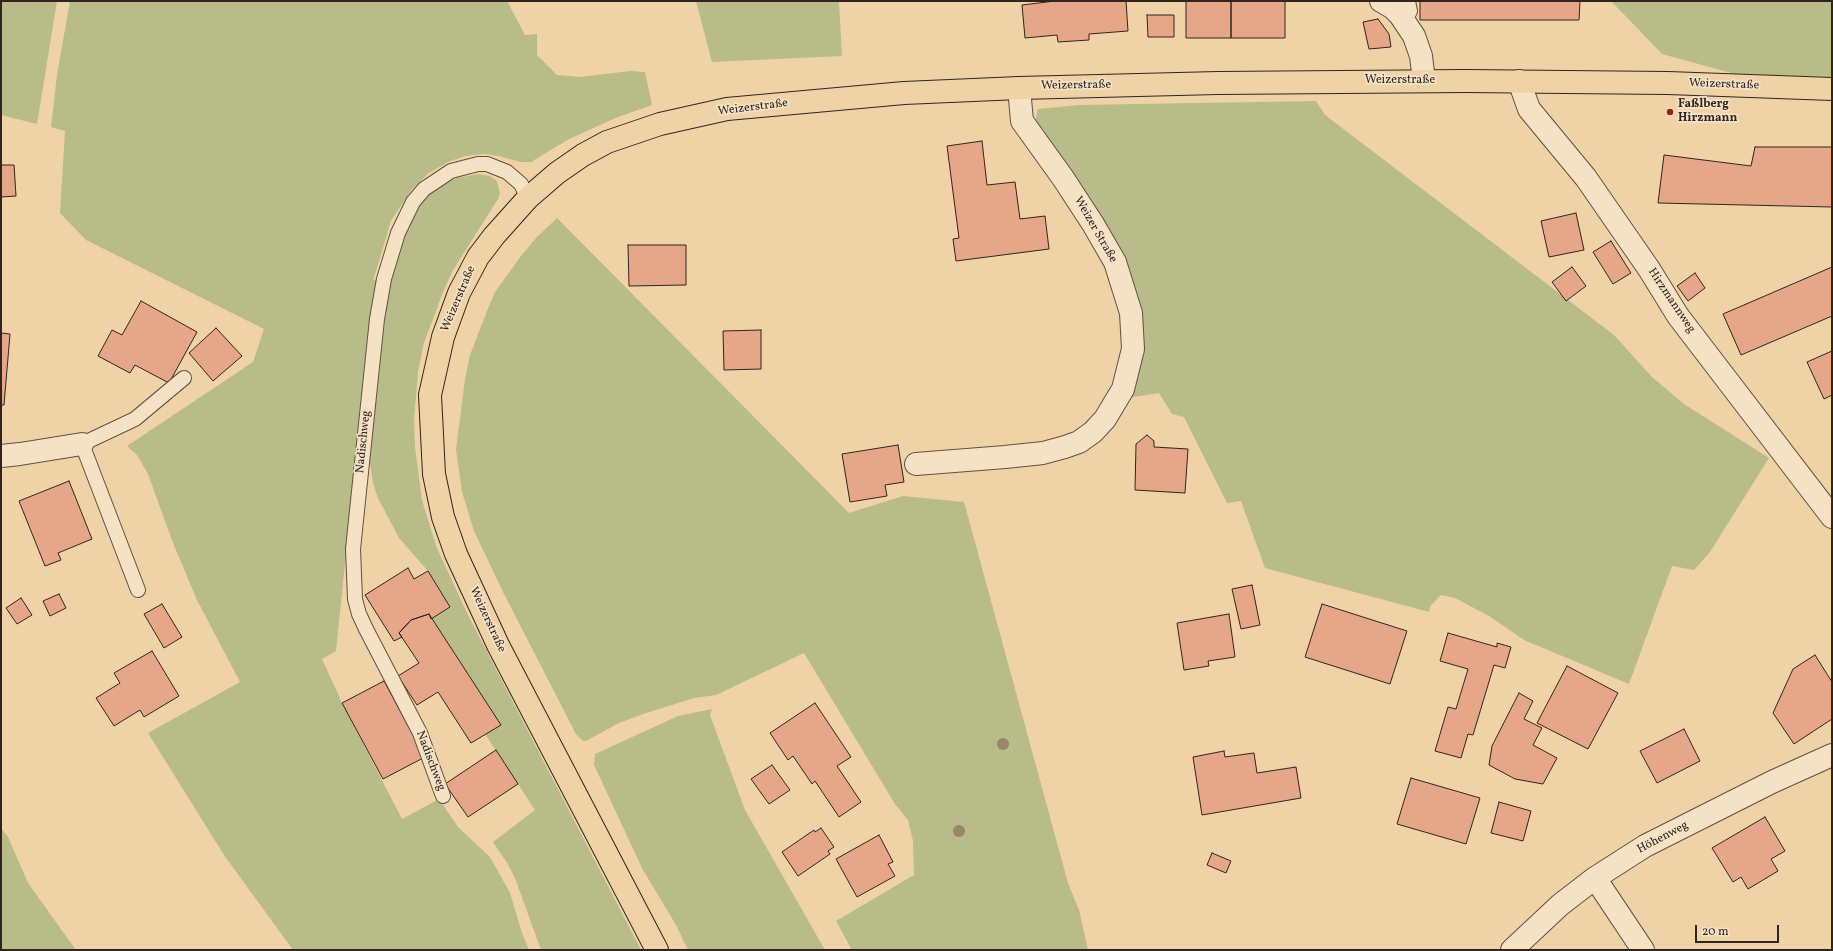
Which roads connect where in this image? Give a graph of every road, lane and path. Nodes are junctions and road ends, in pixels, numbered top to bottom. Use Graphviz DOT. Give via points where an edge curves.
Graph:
graph roads {
  1 [pos="1381,1"];
  2 [pos="1406,11"];
  3 [pos="1424,81"];
  4 [pos="1519,81"];
  5 [pos="1019,88"];
  6 [pos="1832,89"];
  7 [pos="525,191"];
  8 [pos="184,378"];
  9 [pos="82,444"];
  10 [pos="1,456"];
  11 [pos="916,464"];
  12 [pos="1832,517"];
  13 [pos="138,590"];
  14 [pos="1832,755"];
  15 [pos="443,796"];
  16 [pos="1595,878"];
  17 [pos="658,950"];
  18 [pos="1512,950"];
  19 [pos="1643,950"];
  1 -- 2 [label="street" via="1393,8"];
  2 -- 3 [label="street" via="1421,56"];
  3 -- 4 [label="main road, Weizerstraße"];
  3 -- 5 [label="main road, Weizerstraße"];
  4 -- 6 [label="main road, Weizerstraße"];
  4 -- 12 [label="street, Hirzmannweg" via="1530,109 1586,178 1678,316"];
  5 -- 7 [label="main road, Weizerstraße" via="904,93 784,104 727,110 674,121 607,142 583,154 557,173"];
  5 -- 11 [label="street, Weizer Straße" via="1022,121 1093,224 1115,262 1131,313 1133,350 1123,389 1105,419 1079,442 1043,453"];
  7 -- 15 [label="lane, Nadischweg" via="507,172 487,164 451,171 424,189 413,202 398,233 384,279 372,363 353,549 355,599 366,629 420,734"];
  7 -- 17 [label="main road, Weizerstraße" via="510,216 478,257 459,293 443,336 430,395 434,474 442,517 456,554 498,645"];
  8 -- 9 [label="lane" via="135,419"];
  9 -- 10 [label="street"];
  9 -- 13 [label="lane"];
  14 -- 16 [label="street, Höhenweg" via="1645,846"];
  16 -- 18 [label="street, Höhenweg" via="1560,905"];
  16 -- 19 [label="street"];
}
